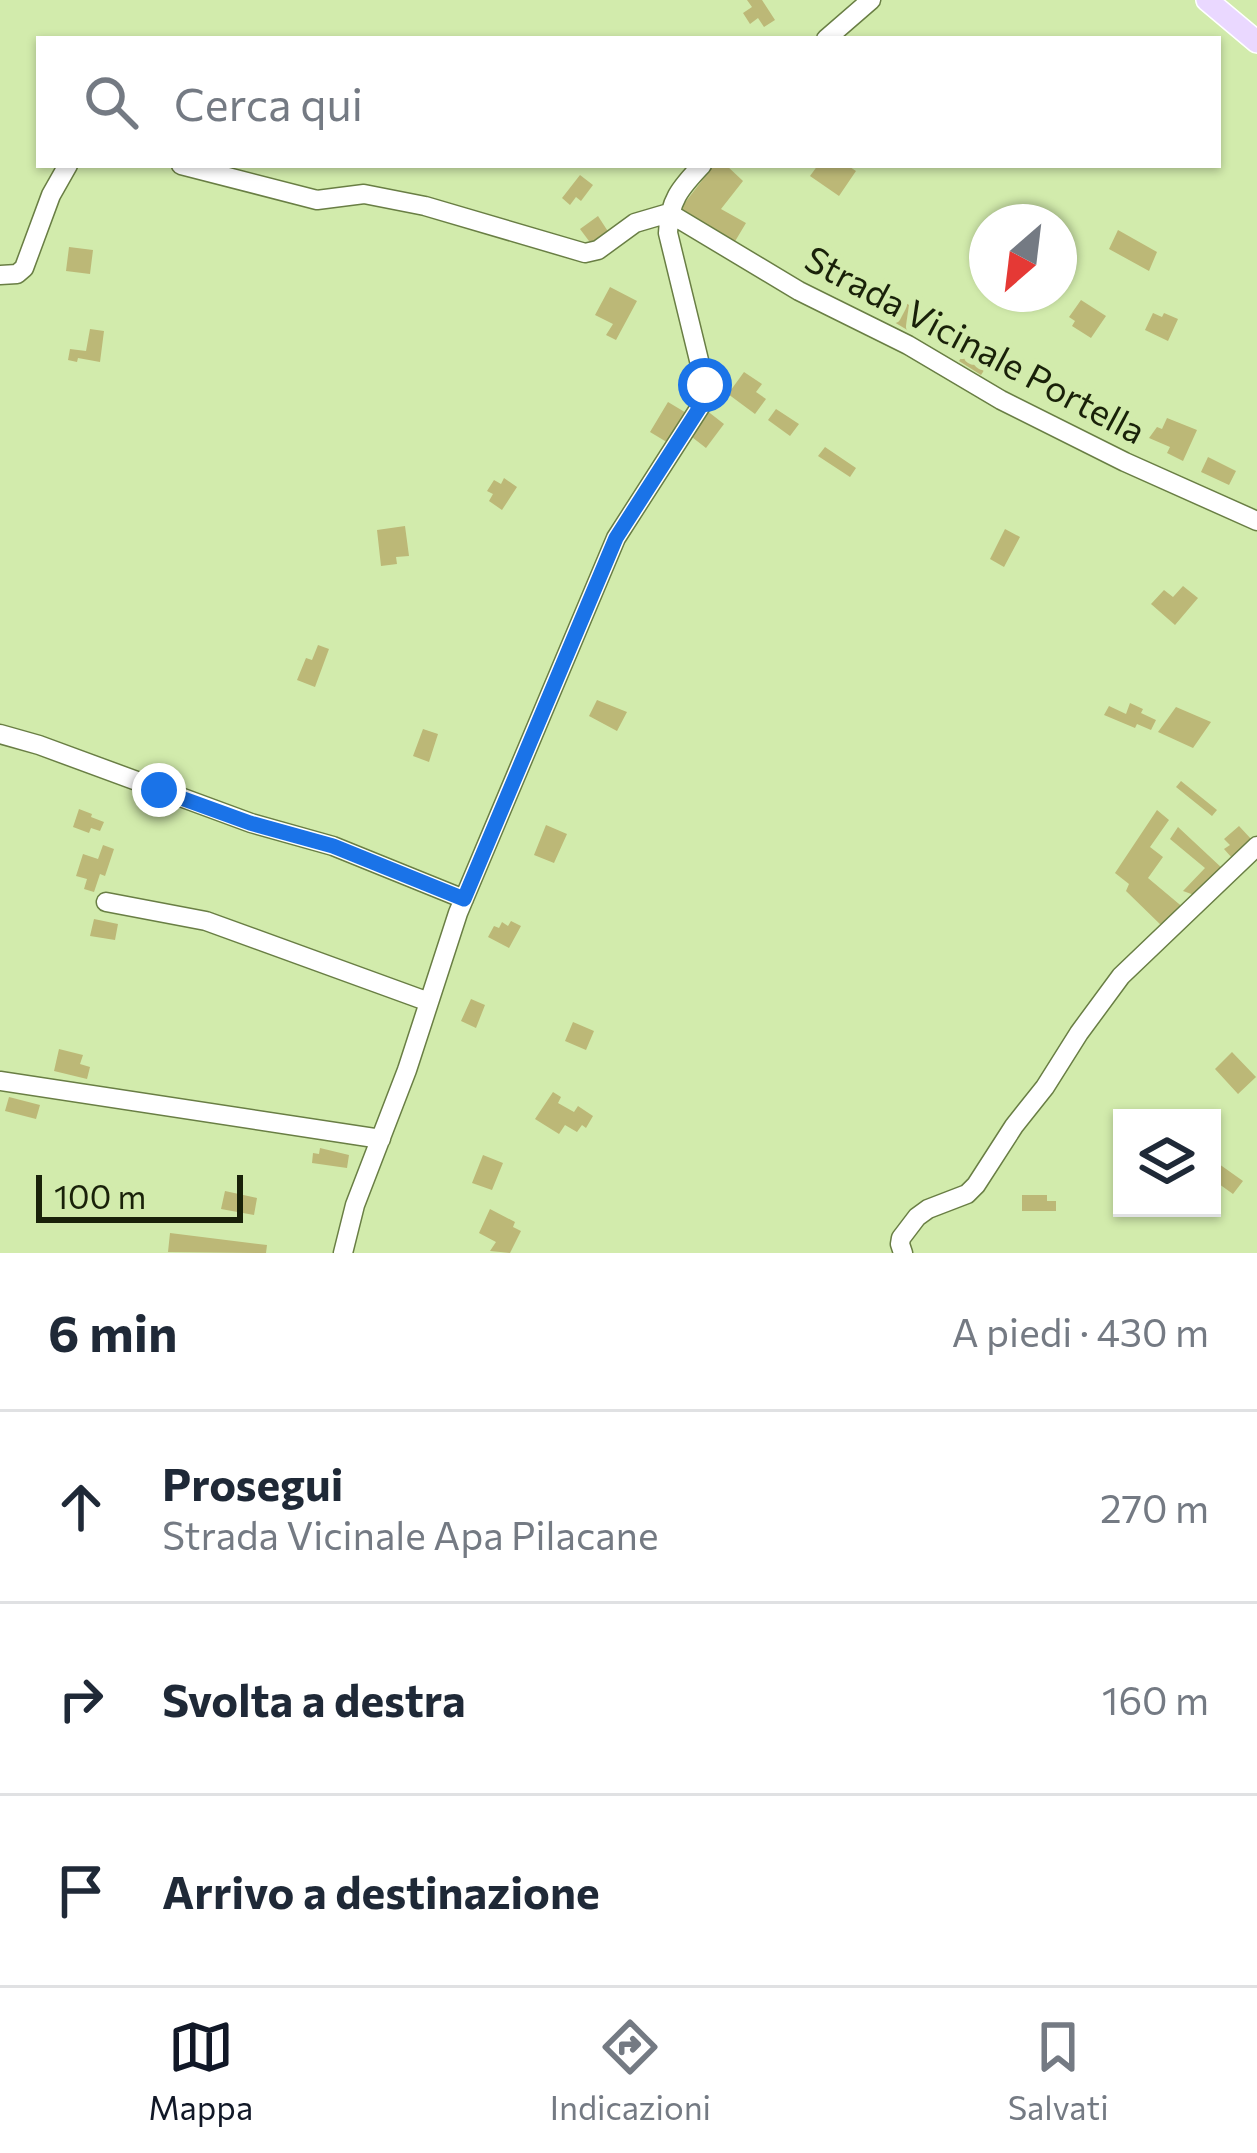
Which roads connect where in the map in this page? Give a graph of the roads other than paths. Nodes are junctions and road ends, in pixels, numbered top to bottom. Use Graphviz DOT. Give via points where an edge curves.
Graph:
graph roads {
  1 [pos="871,0"];
  2 [pos="1208,0"];
  3 [pos="829,36"];
  4 [pos="1257,42"];
  5 [pos="66,168"];
  6 [pos="193,168"];
  7 [pos="700,168"];
  8 [pos="669,213"];
  9 [pos="0,275"];
  10 [pos="1257,521"];
  11 [pos="0,734"];
  12 [pos="1257,846"];
  13 [pos="464,899"];
  14 [pos="106,902"];
  15 [pos="429,1002"];
  16 [pos="0,1082"];
  17 [pos="381,1139"];
  18 [pos="343,1253"];
  19 [pos="903,1253"];
  1 -- 3 [label="street"];
  2 -- 4 [label="main road"];
  5 -- 9 [label="street" via="24,268"];
  6 -- 8 [label="street" via="316,200 364,194 425,206 585,253"];
  7 -- 8 [label="street"];
  8 -- 10 [label="street, Strada Vicinale Portella" via="1001,400"];
  8 -- 13 [label="street" via="705,385 702,404 616,538"];
  11 -- 13 [label="street" via="333,846"];
  12 -- 19 [label="street" via="1121,976 976,1186 917,1217 902,1238"];
  13 -- 15 [label="street"];
  14 -- 15 [label="street" via="206,921"];
  15 -- 17 [label="street"];
  16 -- 17 [label="street"];
  17 -- 18 [label="street"];
}
